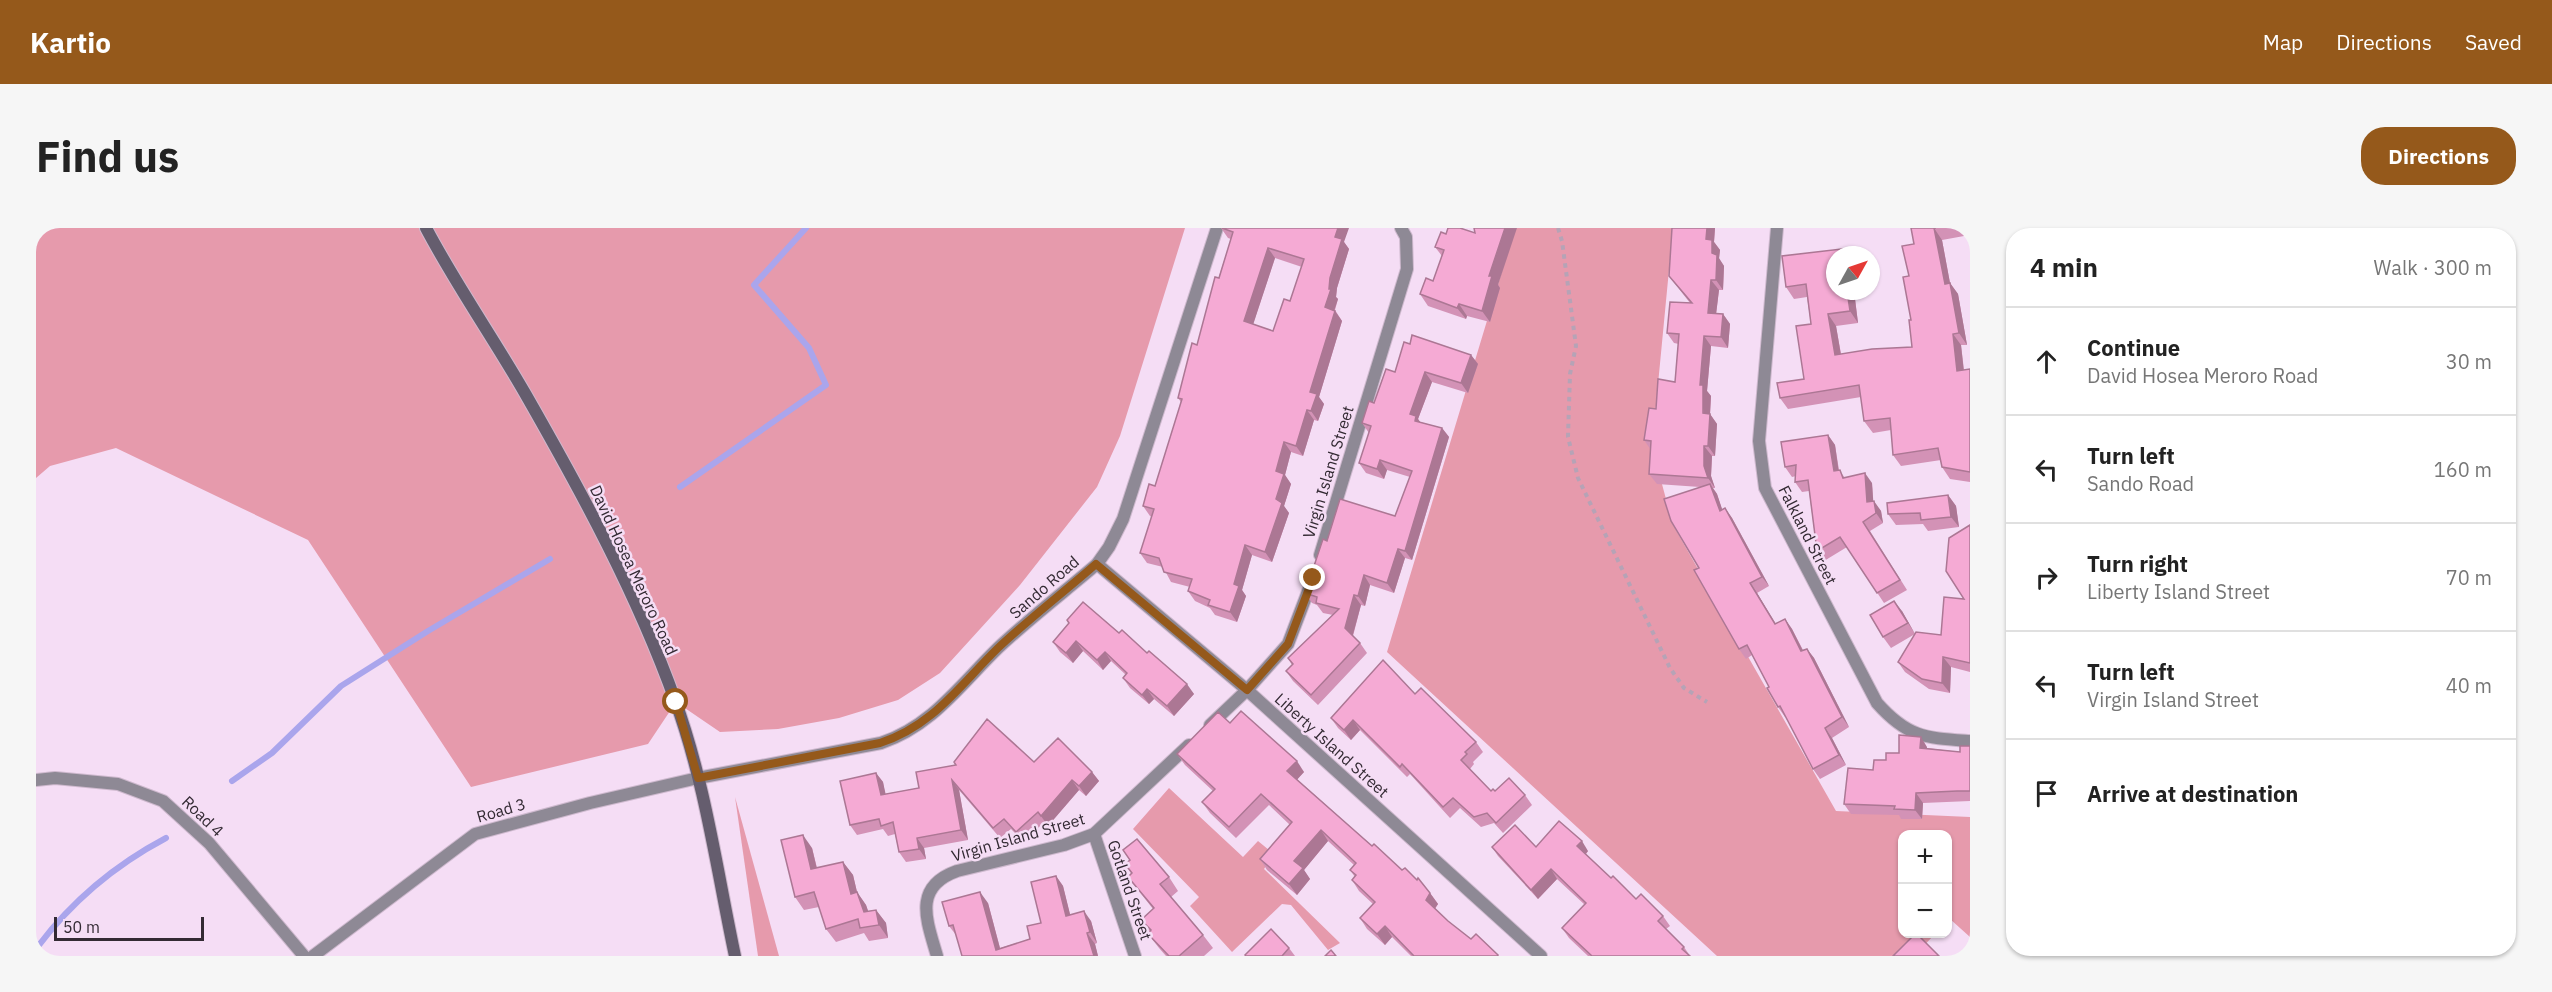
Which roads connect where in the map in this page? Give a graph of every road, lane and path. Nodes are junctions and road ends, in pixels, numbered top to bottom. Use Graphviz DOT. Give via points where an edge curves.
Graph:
graph roads {
  1 [pos="426,228"];
  2 [pos="1217,228"];
  3 [pos="1401,228"];
  4 [pos="1558,228"];
  5 [pos="1777,228"];
  6 [pos="1096,564"];
  7 [pos="1247,690"];
  8 [pos="1707,702"];
  9 [pos="1970,741"];
  10 [pos="698,778"];
  11 [pos="36,780"];
  12 [pos="1094,834"];
  13 [pos="304,956"];
  14 [pos="313,956"];
  15 [pos="735,956"];
  16 [pos="937,956"];
  17 [pos="1135,956"];
  18 [pos="1541,956"];
  1 -- 10 [label="main road, David Hosea Meroro Road" via="526,396 596,524 642,619 676,702"];
  2 -- 6 [label="street, Sando Road" via="1123,519"];
  3 -- 7 [label="street, Virgin Island Street" via="1406,237 1407,269 1313,578 1288,644"];
  4 -- 8 [label="path" via="1576,346 1570,374 1568,437 1578,478 1671,668 1684,687"];
  5 -- 9 [label="street, Falkland Street" via="1759,441 1765,488 1877,703 1907,731"];
  6 -- 7 [label="street, Liberty Island Street"];
  6 -- 10 [label="street, Sando Road" via="999,647 921,725 902,736"];
  7 -- 12 [label="street, Virgin Island Street"];
  7 -- 18 [label="street, Liberty Island Street"];
  10 -- 14 [label="street, Road 3" via="475,834"];
  10 -- 15 [label="main road, David Hosea Meroro Road"];
  11 -- 13 [label="street, Road 4" via="118,784 163,801 209,843"];
  12 -- 16 [label="street, Virgin Island Street" via="941,878 926,899 925,915"];
  12 -- 17 [label="street, Gotland Street"];
}
